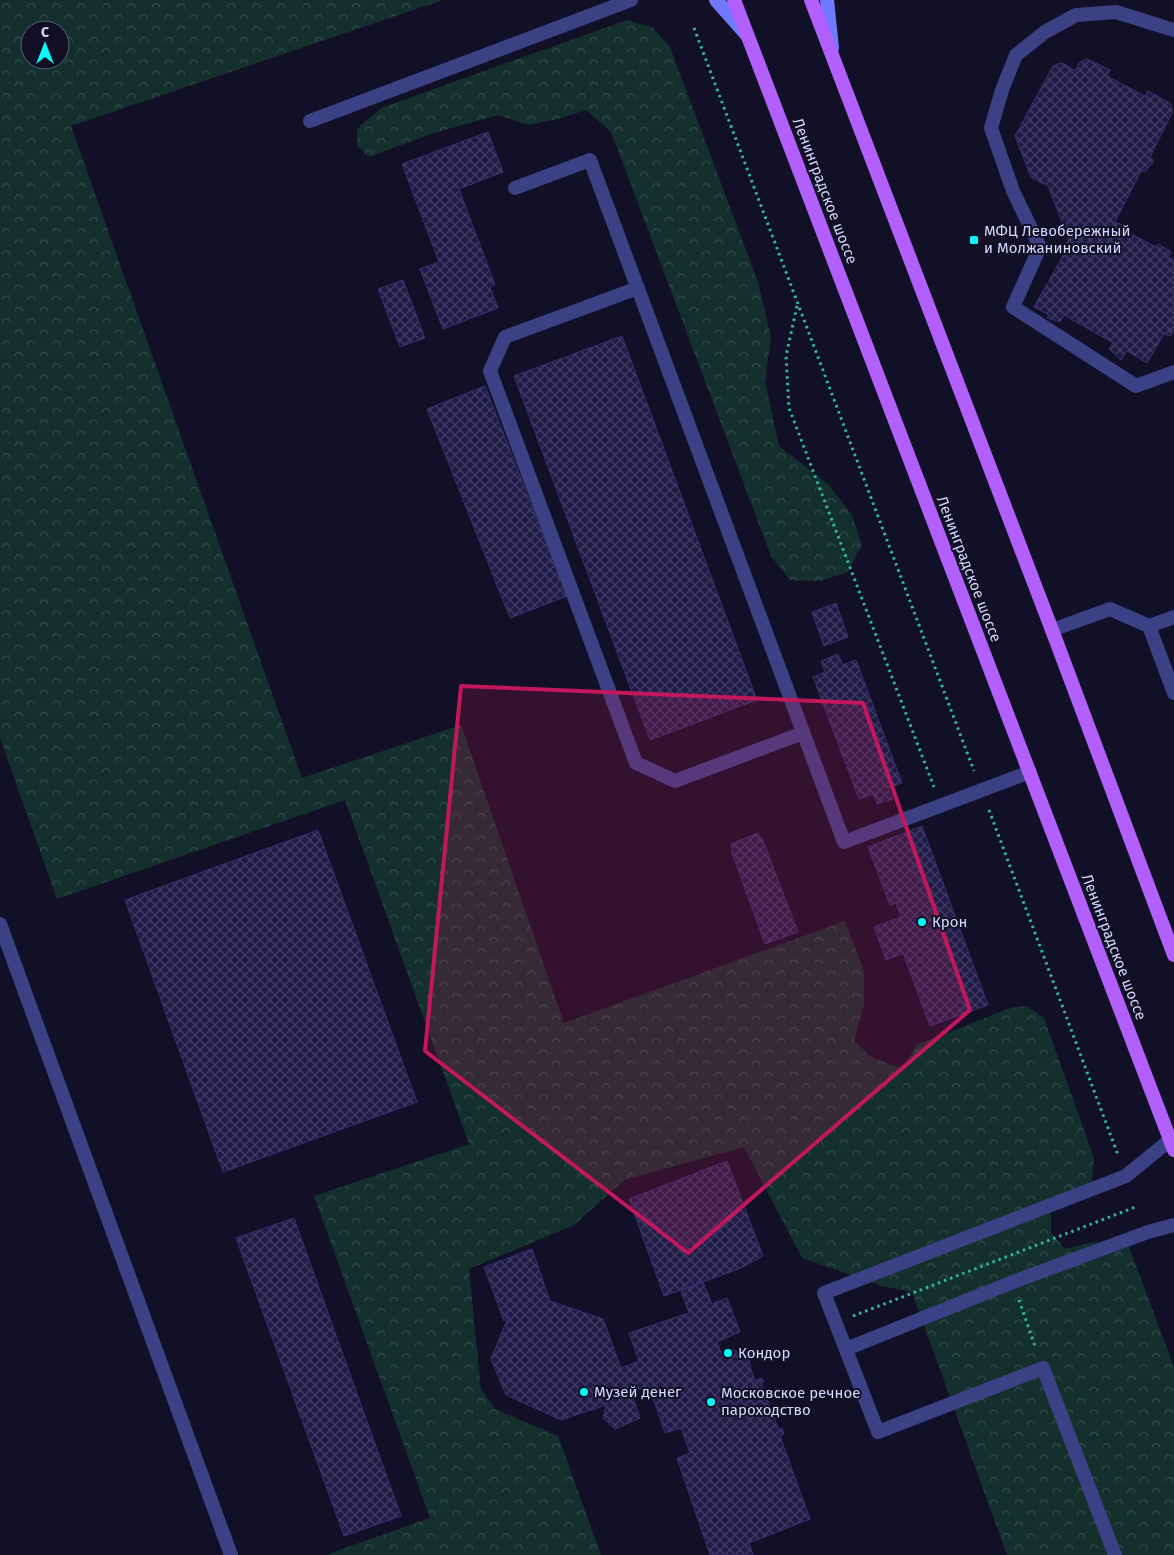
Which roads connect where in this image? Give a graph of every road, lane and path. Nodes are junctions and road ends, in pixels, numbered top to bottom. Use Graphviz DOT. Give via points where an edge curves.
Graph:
graph roads {
  1 [pos="631,0"];
  2 [pos="716,0"];
  3 [pos="734,0"];
  4 [pos="811,0"];
  5 [pos="827,0"];
  6 [pos="694,28"];
  7 [pos="1174,30"];
  8 [pos="748,35"];
  9 [pos="832,54"];
  10 [pos="310,121"];
  11 [pos="515,188"];
  12 [pos="638,288"];
  13 [pos="798,304"];
  14 [pos="1174,372"];
  15 [pos="1174,617"];
  16 [pos="1149,626"];
  17 [pos="1052,630"];
  18 [pos="1174,693"];
  19 [pos="803,733"];
  20 [pos="1030,772"];
  21 [pos="982,790"];
  22 [pos="941,806"];
  23 [pos="0,924"];
  24 [pos="1174,955"];
  25 [pos="1172,1145"];
  26 [pos="1126,1176"];
  27 [pos="1138,1206"];
  28 [pos="1174,1225"];
  29 [pos="1002,1259"];
  30 [pos="1012,1282"];
  31 [pos="836,1322"];
  32 [pos="846,1349"];
  33 [pos="1043,1368"];
  34 [pos="231,1555"];
  35 [pos="1115,1555"];
  1 -- 10 [label="lane"];
  2 -- 8 [label="main road"];
  3 -- 8 [label="main road, Ленинградское шоссе"];
  4 -- 9 [label="main road"];
  5 -- 9 [label="main road"];
  6 -- 13 [label="path"];
  7 -- 14 [label="lane" via="1116,12 1076,15 1045,32 1016,56 991,128 1012,191 1040,247 1013,307 1136,386"];
  8 -- 20 [label="main road, Ленинградское шоссе"];
  9 -- 17 [label="main road"];
  11 -- 12 [label="lane" via="590,160"];
  12 -- 19 [label="lane"];
  12 -- 19 [label="lane" via="506,337 490,370 636,763 675,781"];
  13 -- 21 [label="path"];
  13 -- 22 [label="path" via="786,356 789,408"];
  15 -- 16 [label="lane"];
  16 -- 17 [label="lane" via="1110,609"];
  16 -- 18 [label="lane"];
  17 -- 24 [label="main road"];
  19 -- 22 [label="lane" via="844,842"];
  20 -- 21 [label="lane"];
  20 -- 25 [label="main road, Ленинградское шоссе"];
  21 -- 22 [label="lane"];
  21 -- 26 [label="path"];
  23 -- 34 [label="lane"];
  25 -- 26 [label="lane"];
  26 -- 31 [label="lane" via="824,1293"];
  27 -- 29 [label="path"];
  28 -- 30 [label="lane"];
  29 -- 30 [label="path"];
  29 -- 31 [label="path"];
  30 -- 32 [label="lane"];
  30 -- 33 [label="path"];
  31 -- 32 [label="lane"];
  32 -- 33 [label="lane" via="878,1432"];
  33 -- 35 [label="lane"];
}
